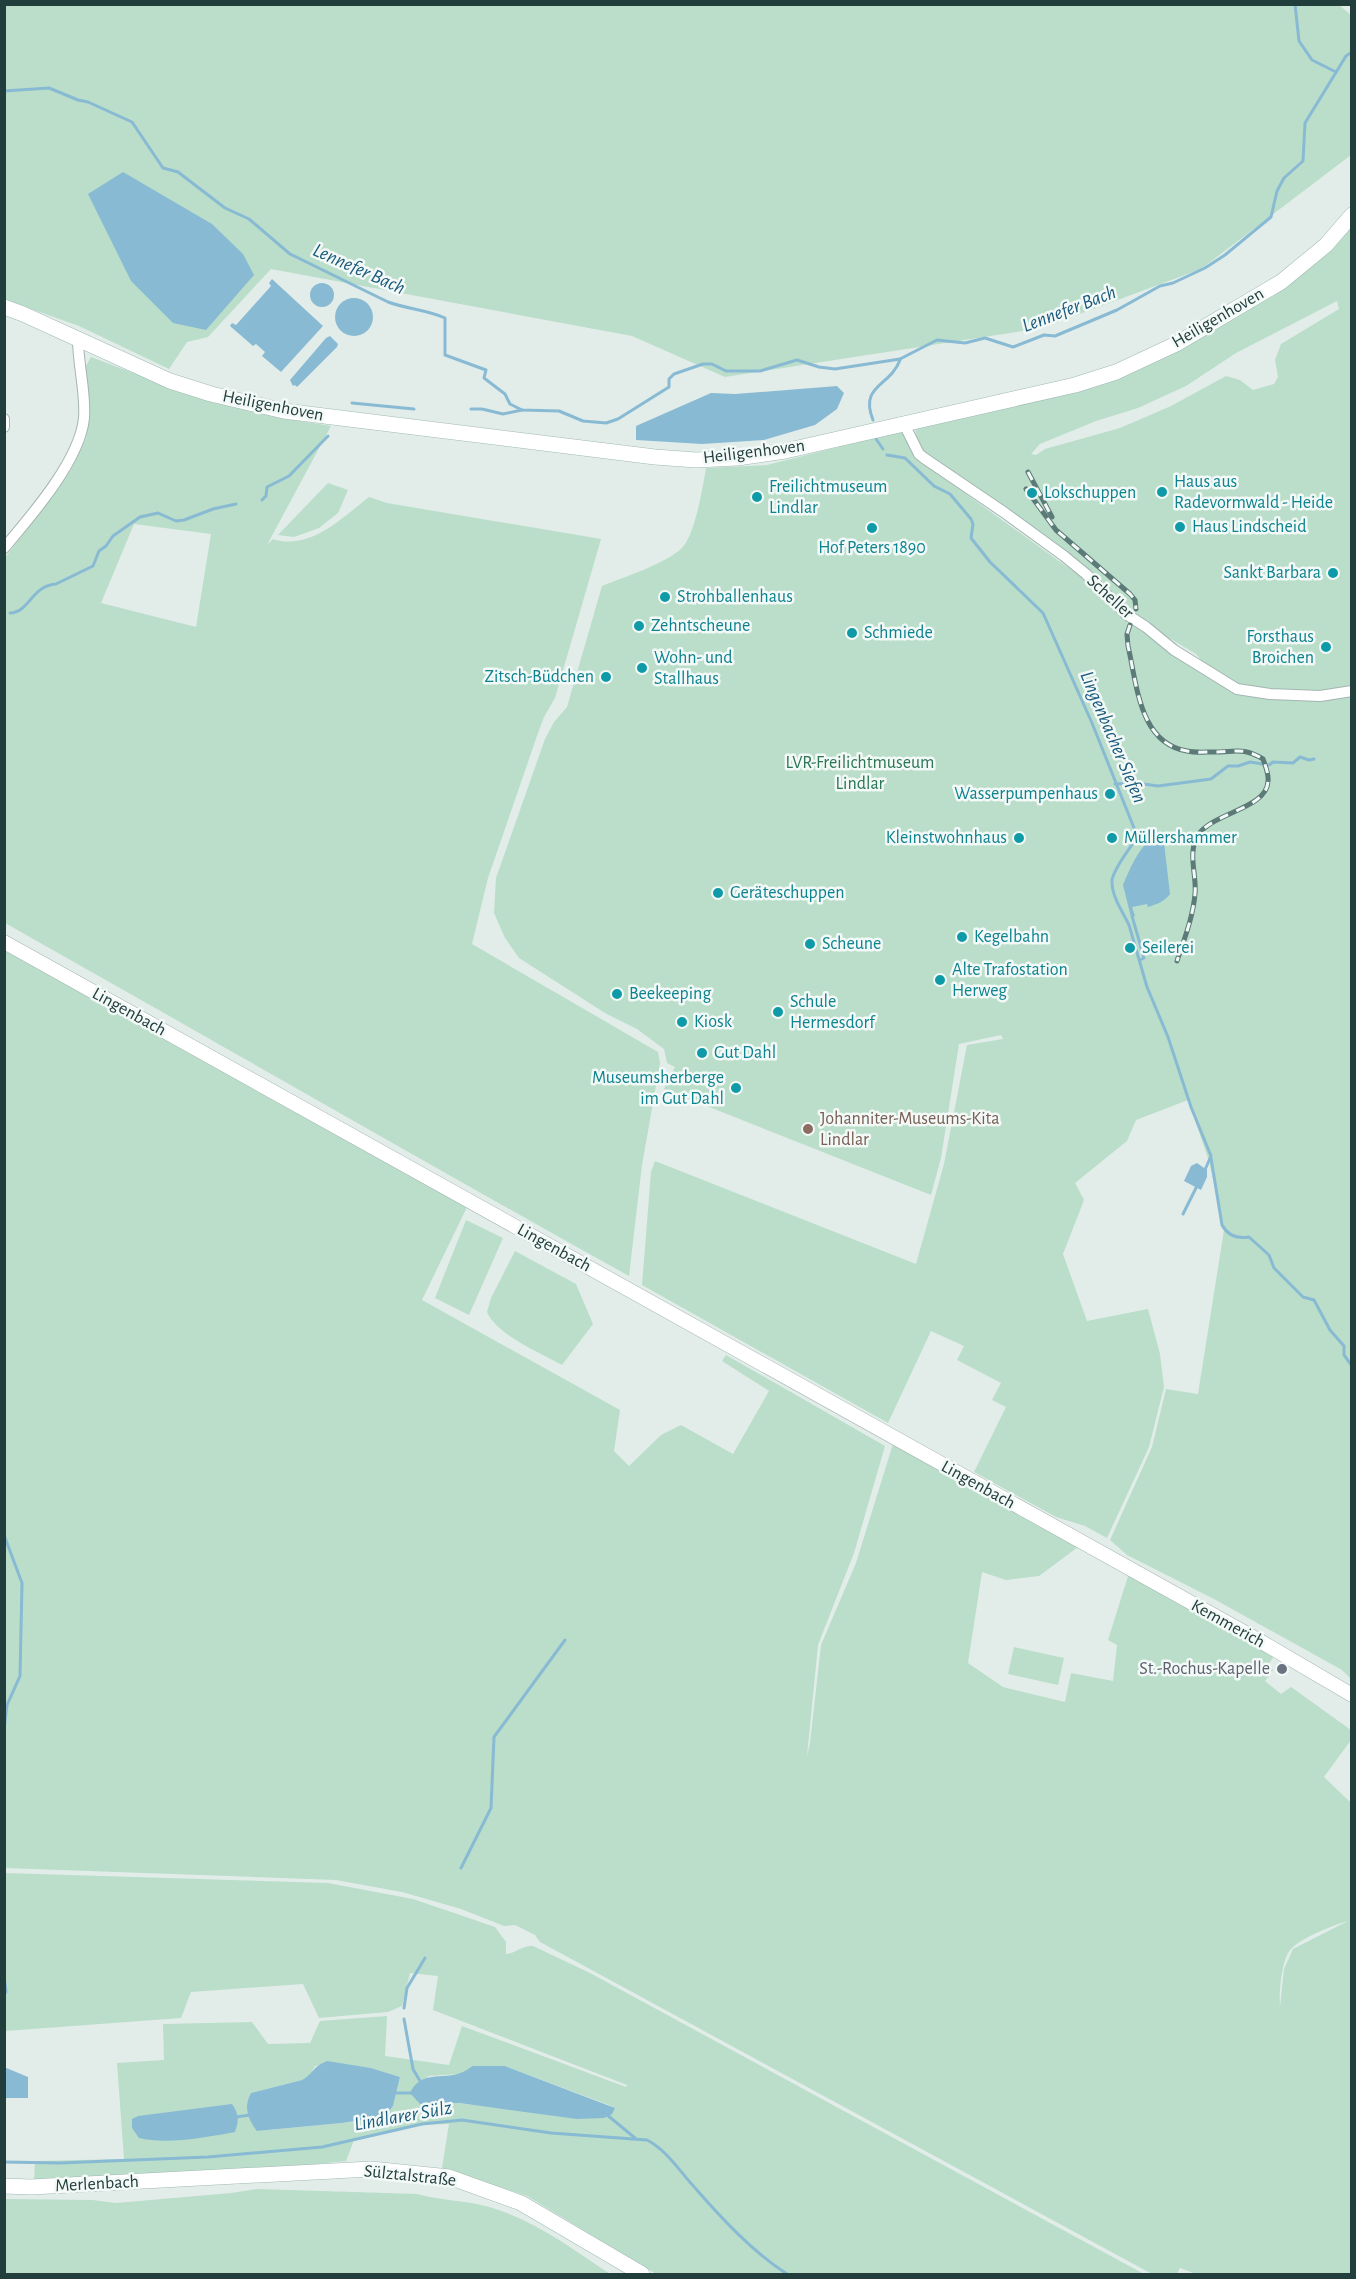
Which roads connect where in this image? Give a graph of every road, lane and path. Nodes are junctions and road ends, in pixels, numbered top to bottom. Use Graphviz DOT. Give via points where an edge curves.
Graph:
graph roads {
  1 [pos="1352,215"];
  2 [pos="4,307"];
  3 [pos="78,339"];
  4 [pos="4,419"];
  5 [pos="904,423"];
  6 [pos="4,427"];
  7 [pos="4,548"];
  8 [pos="1352,691"];
  9 [pos="4,942"];
  10 [pos="1103,1555"];
  11 [pos="1352,1695"];
  12 [pos="190,2179"];
  13 [pos="4,2186"];
  14 [pos="642,2274"];
  1 -- 5 [label="main road, Heiligenhoven" via="1326,245 1281,282 1176,344 1126,368 1075,385"];
  2 -- 3 [label="main road, Heiligenhoven"];
  3 -- 5 [label="main road, Heiligenhoven" via="170,381 254,405 655,457 737,458"];
  3 -- 7 [label="street" via="84,417 80,437 71,460"];
  4 -- 6 [label="street"];
  5 -- 8 [label="street, Scheller" via="919,454 1064,556 1126,614 1204,670 1237,689 1270,694 1320,696"];
  9 -- 10 [label="street, Lingenbach"];
  10 -- 11 [label="street, Kemmerich"];
  12 -- 13 [label="main road, Merlenbach"];
  12 -- 14 [label="main road, Sülztalstraße" via="371,2169 449,2177 521,2203"];
}
